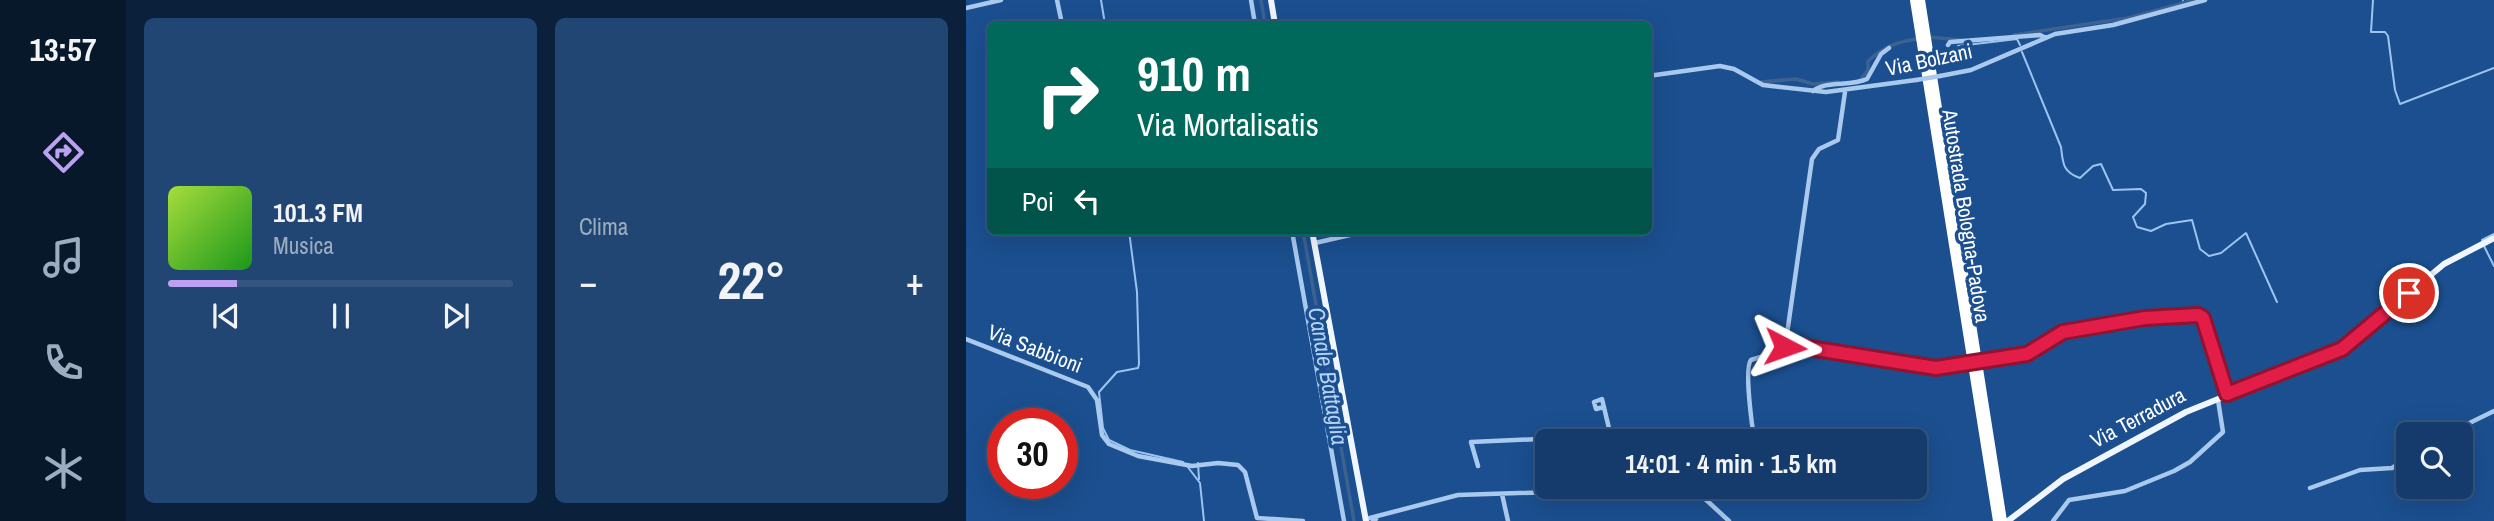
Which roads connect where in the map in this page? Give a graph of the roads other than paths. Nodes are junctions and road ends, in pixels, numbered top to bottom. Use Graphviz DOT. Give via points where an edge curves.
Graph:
graph roads {
  1 [pos="1001,0"];
  2 [pos="1057,0"];
  3 [pos="1251,0"];
  4 [pos="1271,0"];
  5 [pos="1914,0"];
  6 [pos="1921,0"];
  7 [pos="2205,0"];
  8 [pos="966,8"];
  9 [pos="1061,21"];
  10 [pos="1254,21"];
  11 [pos="1274,21"];
  12 [pos="2046,38"];
  13 [pos="1948,45"];
  14 [pos="1889,48"];
  15 [pos="1652,75"];
  16 [pos="1813,91"];
  17 [pos="1845,92"];
  18 [pos="1293,235"];
  19 [pos="1313,235"];
  20 [pos="1351,235"];
  21 [pos="2494,239"];
  22 [pos="1314,244"];
  23 [pos="966,339"];
  24 [pos="1785,348"];
  25 [pos="2227,394"];
  26 [pos="2218,397"];
  27 [pos="1604,407"];
  28 [pos="2494,411"];
  29 [pos="2472,422"];
  30 [pos="1609,429"];
  31 [pos="1752,429"];
  32 [pos="1535,439"];
  33 [pos="1478,466"];
  34 [pos="2396,466"];
  35 [pos="2310,488"];
  36 [pos="1535,493"];
  37 [pos="1502,494"];
  38 [pos="1705,499"];
  39 [pos="1372,518"];
  40 [pos="1255,519"];
  41 [pos="2007,520"];
  42 [pos="1303,521"];
  43 [pos="1344,521"];
  44 [pos="1508,521"];
  45 [pos="1730,521"];
  46 [pos="1997,521"];
  47 [pos="2053,521"];
  1 -- 8 [label="street"];
  2 -- 9 [label="street"];
  3 -- 10 [label="street"];
  4 -- 11 [label="main road"];
  5 -- 46 [label="highway, Autostrada Bologna-Padova"];
  6 -- 41 [label="highway, Autostrada Bologna-Padova"];
  7 -- 12 [label="street, Via Bolzani"];
  12 -- 13 [label="street, Via Bolzani"];
  12 -- 17 [label="street, Via Bolzani, bridge" via="1970,70"];
  14 -- 16 [label="street, Via Bolzani" via="1867,79"];
  15 -- 16 [label="street, Via Bolzani" via="1720,66 1763,85"];
  16 -- 17 [label="street, Via Bolzani"];
  17 -- 24 [label="street" via="1838,140 1819,149 1812,159"];
  18 -- 43 [label="street"];
  19 -- 22 [label="main road"];
  20 -- 22 [label="street"];
  21 -- 25 [label="main road, Via Terradura" via="2444,264 2342,349"];
  22 -- 39 [label="main road" via="1358,485 1363,507"];
  23 -- 40 [label="street, Via Sabbioni" via="1082,384 1095,396 1102,435 1109,444 1138,456 1186,466 1219,463 1241,467"];
  24 -- 25 [label="street, bridge" via="1803,347 1926,368 2027,354 2063,332 2145,318 2198,315 2203,318"];
  24 -- 31 [label="street" via="1748,364"];
  25 -- 26 [label="main road, Via Terradura"];
  26 -- 41 [label="main road, Via Terradura" via="2048,489"];
  26 -- 47 [label="street" via="2223,432 2190,463 2126,491 2069,500"];
  27 -- 30 [label="street"];
  28 -- 29 [label="street"];
  32 -- 33 [label="street" via="1471,442"];
  34 -- 35 [label="street" via="2365,468"];
  36 -- 37 [label="street"];
  37 -- 39 [label="street" via="1444,496"];
  37 -- 44 [label="street"];
  38 -- 45 [label="street"];
  40 -- 42 [label="street, Via Sabbioni"];
}
